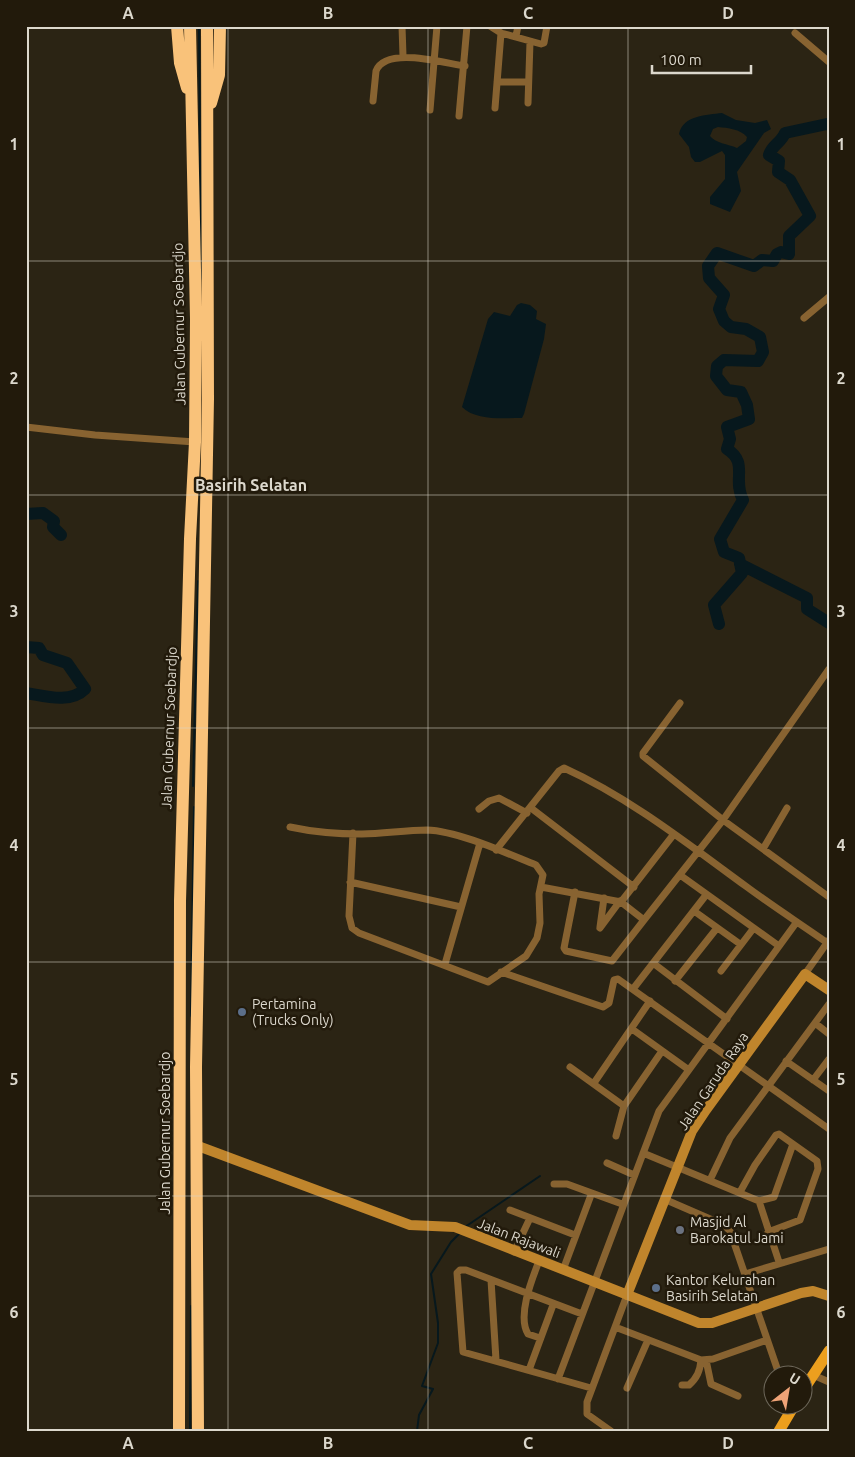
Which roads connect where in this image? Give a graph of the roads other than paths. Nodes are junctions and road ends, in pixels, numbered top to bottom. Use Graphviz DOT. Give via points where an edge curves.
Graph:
graph roads {
  1 [pos="177,26"];
  2 [pos="190,26"];
  3 [pos="207,26"];
  4 [pos="220,26"];
  5 [pos="402,26"];
  6 [pos="438,26"];
  7 [pos="467,26"];
  8 [pos="490,26"];
  9 [pos="518,26"];
  10 [pos="547,26"];
  11 [pos="501,32"];
  12 [pos="794,33"];
  13 [pos="516,36"];
  14 [pos="530,42"];
  15 [pos="403,56"];
  16 [pos="435,62"];
  17 [pos="829,62"];
  18 [pos="464,66"];
  19 [pos="497,82"];
  20 [pos="528,82"];
  21 [pos="191,97"];
  22 [pos="374,100"];
  23 [pos="528,102"];
  24 [pos="495,108"];
  25 [pos="430,110"];
  26 [pos="208,113"];
  27 [pos="459,116"];
  28 [pos="829,297"];
  29 [pos="804,318"];
  30 [pos="26,427"];
  31 [pos="195,442"];
  32 [pos="829,669"];
  33 [pos="680,703"];
  34 [pos="183,795"];
  35 [pos="201,795"];
  36 [pos="787,808"];
  37 [pos="479,809"];
  38 [pos="529,810"];
  39 [pos="723,820"];
  40 [pos="290,827"];
  41 [pos="353,834"];
  42 [pos="674,834"];
  43 [pos="480,843"];
  44 [pos="763,849"];
  45 [pos="496,850"];
  46 [pos="698,851"];
  47 [pos="680,875"];
  48 [pos="350,882"];
  49 [pos="541,887"];
  50 [pos="634,887"];
  51 [pos="575,892"];
  52 [pos="706,895"];
  53 [pos="829,897"];
  54 [pos="604,898"];
  55 [pos="620,902"];
  56 [pos="461,907"];
  57 [pos="694,911"];
  58 [pos="644,920"];
  59 [pos="796,923"];
  60 [pos="716,928"];
  61 [pos="753,929"];
  62 [pos="828,942"];
  63 [pos="740,944"];
  64 [pos="779,946"];
  65 [pos="445,964"];
  66 [pos="653,964"];
  67 [pos="721,971"];
  68 [pos="501,972"];
  69 [pos="805,974"];
  70 [pos="675,980"];
  71 [pos="633,989"];
  72 [pos="829,990"];
  73 [pos="650,1001"];
  74 [pos="829,1004"];
  75 [pos="726,1019"];
  76 [pos="815,1023"];
  77 [pos="632,1029"];
  78 [pos="829,1034"];
  79 [pos="709,1042"];
  80 [pos="662,1051"];
  81 [pos="829,1059"];
  82 [pos="786,1062"];
  83 [pos="739,1064"];
  84 [pos="570,1067"];
  85 [pos="826,1069"];
  86 [pos="690,1070"];
  87 [pos="813,1080"];
  88 [pos="594,1083"];
  89 [pos="768,1085"];
  90 [pos="829,1091"];
  91 [pos="624,1106"];
  92 [pos="829,1129"];
  93 [pos="616,1136"];
  94 [pos="793,1144"];
  95 [pos="198,1146"];
  96 [pos="643,1153"];
  97 [pos="607,1163"];
  98 [pos="678,1167"];
  99 [pos="634,1175"];
  100 [pos="710,1180"];
  101 [pos="554,1184"];
  102 [pos="740,1192"];
  103 [pos="591,1195"];
  104 [pos="664,1199"];
  105 [pos="759,1201"];
  106 [pos="622,1204"];
  107 [pos="510,1210"];
  108 [pos="530,1218"];
  109 [pos="768,1232"];
  110 [pos="575,1235"];
  111 [pos="829,1249"];
  112 [pos="514,1252"];
  113 [pos="539,1261"];
  114 [pos="779,1262"];
  115 [pos="563,1270"];
  116 [pos="745,1274"];
  117 [pos="491,1280"];
  118 [pos="594,1283"];
  119 [pos="527,1294"];
  120 [pos="627,1295"];
  121 [pos="829,1296"];
  122 [pos="553,1305"];
  123 [pos="756,1307"];
  124 [pos="582,1314"];
  125 [pos="615,1327"];
  126 [pos="540,1338"];
  127 [pos="648,1340"];
  128 [pos="767,1340"];
  129 [pos="829,1351"];
  130 [pos="496,1360"];
  131 [pos="703,1360"];
  132 [pos="775,1364"];
  133 [pos="529,1370"];
  134 [pos="813,1375"];
  135 [pos="558,1379"];
  136 [pos="829,1382"];
  137 [pos="682,1385"];
  138 [pos="591,1388"];
  139 [pos="627,1388"];
  140 [pos="738,1396"];
  141 [pos="789,1414"];
  142 [pos="179,1431"];
  143 [pos="198,1431"];
  144 [pos="611,1431"];
  145 [pos="779,1431"];
  1 -- 21 [label="highway" via="183,81"];
  2 -- 21 [label="highway, Jalan Gubernur Soebardjo"];
  3 -- 26 [label="highway, Jalan Gubernur Soebardjo"];
  4 -- 26 [label="highway" via="219,75"];
  5 -- 15 [label="street"];
  6 -- 16 [label="street"];
  7 -- 18 [label="street"];
  8 -- 11 [label="street"];
  9 -- 13 [label="street"];
  10 -- 14 [label="street" via="543,44"];
  11 -- 13 [label="street"];
  11 -- 19 [label="street"];
  12 -- 17 [label="street"];
  13 -- 14 [label="street"];
  14 -- 20 [label="street"];
  15 -- 16 [label="street"];
  15 -- 22 [label="street" via="386,60 376,68"];
  16 -- 18 [label="street"];
  16 -- 25 [label="street"];
  18 -- 27 [label="street"];
  19 -- 20 [label="street"];
  19 -- 24 [label="street"];
  20 -- 23 [label="street"];
  21 -- 31 [label="highway, Jalan Gubernur Soebardjo"];
  26 -- 35 [label="highway, Jalan Gubernur Soebardjo" via="208,471"];
  28 -- 29 [label="street"];
  30 -- 31 [label="street"];
  31 -- 34 [label="highway, Jalan Gubernur Soebardjo"];
  32 -- 39 [label="street"];
  33 -- 39 [label="street" via="643,756"];
  34 -- 35 [label="highway"];
  34 -- 142 [label="highway, Jalan Gubernur Soebardjo"];
  35 -- 95 [label="highway, Jalan Gubernur Soebardjo" via="196,1067"];
  36 -- 44 [label="street"];
  37 -- 38 [label="street" via="498,798"];
  38 -- 42 [label="street" via="564,768 621,798"];
  38 -- 45 [label="street"];
  38 -- 50 [label="street"];
  39 -- 44 [label="street"];
  39 -- 46 [label="street"];
  40 -- 41 [label="street"];
  41 -- 43 [label="street" via="427,830"];
  41 -- 48 [label="street"];
  42 -- 46 [label="street"];
  42 -- 50 [label="street"];
  43 -- 45 [label="street"];
  43 -- 56 [label="street"];
  44 -- 53 [label="street"];
  45 -- 49 [label="street" via="539,867 543,875"];
  46 -- 47 [label="street"];
  46 -- 59 [label="street"];
  47 -- 52 [label="street"];
  47 -- 58 [label="street"];
  48 -- 56 [label="street"];
  48 -- 65 [label="street" via="352,928"];
  49 -- 51 [label="street"];
  49 -- 68 [label="street" via="537,938 526,956"];
  50 -- 55 [label="street"];
  51 -- 54 [label="street"];
  51 -- 58 [label="street" via="566,951 612,961"];
  52 -- 57 [label="street"];
  52 -- 61 [label="street"];
  54 -- 55 [label="street"];
  54 -- 55 [label="street" via="600,928"];
  55 -- 58 [label="street"];
  56 -- 65 [label="street"];
  57 -- 60 [label="street"];
  57 -- 66 [label="street"];
  59 -- 62 [label="street"];
  59 -- 64 [label="street"];
  60 -- 63 [label="street"];
  60 -- 70 [label="street"];
  61 -- 63 [label="street"];
  61 -- 64 [label="street"];
  62 -- 69 [label="street"];
  63 -- 67 [label="street"];
  64 -- 75 [label="street"];
  65 -- 68 [label="street" via="482,981 491,981"];
  66 -- 70 [label="street"];
  66 -- 71 [label="street"];
  68 -- 71 [label="street" via="604,1007 616,979"];
  69 -- 72 [label="street"];
  69 -- 83 [label="street, Jalan Garuda Raya"];
  70 -- 75 [label="street"];
  71 -- 73 [label="street"];
  73 -- 77 [label="street"];
  73 -- 79 [label="street"];
  74 -- 76 [label="street"];
  75 -- 79 [label="street"];
  76 -- 78 [label="street"];
  76 -- 82 [label="street"];
  77 -- 80 [label="street"];
  77 -- 88 [label="street"];
  79 -- 83 [label="street"];
  79 -- 86 [label="street"];
  80 -- 86 [label="street"];
  80 -- 91 [label="street"];
  81 -- 85 [label="street"];
  82 -- 87 [label="street"];
  82 -- 89 [label="street"];
  83 -- 89 [label="street"];
  83 -- 98 [label="street, Jalan Garuda Raya" via="692,1131"];
  84 -- 88 [label="street"];
  85 -- 87 [label="street"];
  86 -- 96 [label="street" via="659,1111"];
  87 -- 90 [label="street"];
  88 -- 91 [label="street"];
  89 -- 92 [label="street"];
  89 -- 100 [label="street" via="724,1146"];
  91 -- 93 [label="street"];
  94 -- 102 [label="street" via="779,1134 773,1137"];
  94 -- 105 [label="street" via="774,1197"];
  94 -- 109 [label="street" via="816,1160 818,1169 800,1220"];
  95 -- 112 [label="street, Jalan Rajawali" via="410,1224 455,1227"];
  95 -- 143 [label="highway, Jalan Gubernur Soebardjo"];
  96 -- 98 [label="street"];
  96 -- 99 [label="street"];
  97 -- 99 [label="street"];
  98 -- 100 [label="street"];
  98 -- 104 [label="street, Jalan Garuda Raya"];
  99 -- 106 [label="street"];
  100 -- 102 [label="street"];
  101 -- 103 [label="street" via="567,1184"];
  102 -- 105 [label="street"];
  103 -- 106 [label="street"];
  103 -- 110 [label="street"];
  104 -- 116 [label="street" via="728,1228"];
  104 -- 120 [label="street, Jalan Garuda Raya"];
  105 -- 109 [label="street"];
  106 -- 118 [label="street"];
  107 -- 108 [label="street"];
  108 -- 110 [label="street"];
  108 -- 112 [label="street"];
  109 -- 114 [label="street"];
  110 -- 115 [label="street"];
  111 -- 114 [label="street"];
  112 -- 113 [label="street, Jalan Rajawali"];
  113 -- 115 [label="street, Jalan Rajawali"];
  113 -- 119 [label="street"];
  114 -- 116 [label="street"];
  115 -- 118 [label="street, Jalan Rajawali"];
  116 -- 123 [label="street"];
  117 -- 119 [label="street"];
  117 -- 130 [label="street"];
  117 -- 130 [label="street" via="466,1270 457,1273 463,1352"];
  118 -- 120 [label="street, Jalan Rajawali"];
  118 -- 124 [label="street"];
  119 -- 122 [label="street"];
  119 -- 126 [label="street" via="526,1330"];
  120 -- 123 [label="street, Jalan Rajawali" via="706,1324"];
  120 -- 125 [label="street"];
  121 -- 123 [label="street, Jalan Rajawali" via="813,1291"];
  122 -- 124 [label="street"];
  122 -- 126 [label="street"];
  123 -- 128 [label="street"];
  124 -- 135 [label="street"];
  125 -- 127 [label="street"];
  125 -- 138 [label="street"];
  126 -- 133 [label="street"];
  127 -- 131 [label="street"];
  127 -- 139 [label="street"];
  128 -- 131 [label="street"];
  128 -- 132 [label="street"];
  129 -- 134 [label="main road"];
  130 -- 133 [label="street"];
  131 -- 137 [label="street" via="689,1386"];
  131 -- 140 [label="street" via="711,1384"];
  133 -- 135 [label="street"];
  134 -- 136 [label="street"];
  135 -- 138 [label="street"];
  138 -- 144 [label="street" via="587,1414"];
  141 -- 145 [label="main road"];
}
